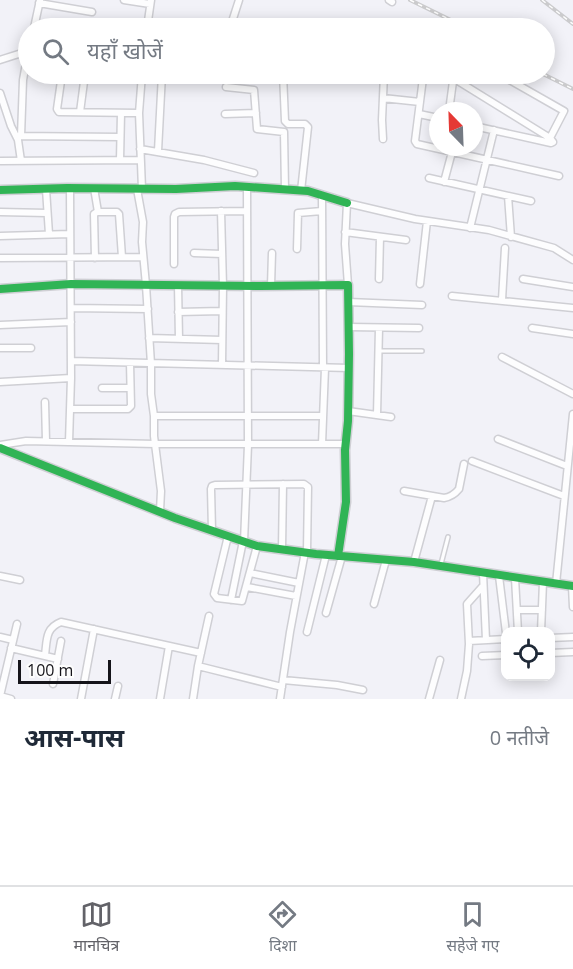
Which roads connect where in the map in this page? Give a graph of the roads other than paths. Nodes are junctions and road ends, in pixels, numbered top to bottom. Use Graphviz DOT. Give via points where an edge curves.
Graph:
graph roads {
  1 [pos="124,0"];
  2 [pos="239,0"];
  3 [pos="39,1"];
  4 [pos="151,2"];
  5 [pos="92,12"];
  6 [pos="36,18"];
  7 [pos="148,18"];
  8 [pos="233,18"];
  9 [pos="18,55"];
  10 [pos="0,60"];
  11 [pos="23,84"];
  12 [pos="61,84"];
  13 [pos="84,84"];
  14 [pos="141,84"];
  15 [pos="161,84"];
  16 [pos="283,84"];
  17 [pos="384,84"];
  18 [pos="422,84"];
  19 [pos="452,84"];
  20 [pos="466,84"];
  21 [pos="517,84"];
  22 [pos="226,87"];
  23 [pos="0,93"];
  24 [pos="383,98"];
  25 [pos="420,102"];
  26 [pos="450,102"];
  27 [pos="80,112"];
  28 [pos="121,113"];
  29 [pos="139,113"];
  30 [pos="225,114"];
  31 [pos="256,114"];
  32 [pos="419,114"];
  33 [pos="429,116"];
  34 [pos="483,128"];
  35 [pos="494,130"];
  36 [pos="19,136"];
  37 [pos="120,136"];
  38 [pos="550,138"];
  39 [pos="383,139"];
  40 [pos="429,146"];
  41 [pos="140,149"];
  42 [pos="158,151"];
  43 [pos="451,156"];
  44 [pos="469,156"];
  45 [pos="120,160"];
  46 [pos="140,160"];
  47 [pos="486,160"];
  48 [pos="0,161"];
  49 [pos="21,161"];
  50 [pos="254,173"];
  51 [pos="559,176"];
  52 [pos="429,178"];
  53 [pos="444,182"];
  54 [pos="247,187"];
  55 [pos="70,188"];
  56 [pos="94,188"];
  57 [pos="46,189"];
  58 [pos="139,189"];
  59 [pos="285,189"];
  60 [pos="479,189"];
  61 [pos="0,190"];
  62 [pos="301,190"];
  63 [pos="322,195"];
  64 [pos="508,196"];
  65 [pos="531,201"];
  66 [pos="347,203"];
  67 [pos="221,211"];
  68 [pos="247,211"];
  69 [pos="322,211"];
  70 [pos="0,212"];
  71 [pos="98,212"];
  72 [pos="48,213"];
  73 [pos="427,221"];
  74 [pos="470,228"];
  75 [pos="345,232"];
  76 [pos="49,234"];
  77 [pos="70,234"];
  78 [pos="0,236"];
  79 [pos="380,237"];
  80 [pos="511,237"];
  81 [pos="406,240"];
  82 [pos="505,248"];
  83 [pos="297,249"];
  84 [pos="194,253"];
  85 [pos="272,253"];
  86 [pos="222,254"];
  87 [pos="122,257"];
  88 [pos="143,257"];
  89 [pos="0,258"];
  90 [pos="70,258"];
  91 [pos="95,258"];
  92 [pos="573,260"];
  93 [pos="174,264"];
  94 [pos="379,279"];
  95 [pos="523,279"];
  96 [pos="71,284"];
  97 [pos="420,284"];
  98 [pos="146,285"];
  99 [pos="178,285"];
  100 [pos="322,285"];
  101 [pos="348,285"];
  102 [pos="223,286"];
  103 [pos="247,286"];
  104 [pos="271,286"];
  105 [pos="573,287"];
  106 [pos="0,289"];
  107 [pos="452,296"];
  108 [pos="502,300"];
  109 [pos="348,302"];
  110 [pos="422,305"];
  111 [pos="71,308"];
  112 [pos="573,308"];
  113 [pos="148,309"];
  114 [pos="222,311"];
  115 [pos="178,312"];
  116 [pos="71,322"];
  117 [pos="0,325"];
  118 [pos="349,327"];
  119 [pos="379,328"];
  120 [pos="419,328"];
  121 [pos="532,328"];
  122 [pos="573,334"];
  123 [pos="149,338"];
  124 [pos="180,339"];
  125 [pos="222,340"];
  126 [pos="0,348"];
  127 [pos="31,348"];
  128 [pos="378,351"];
  129 [pos="422,351"];
  130 [pos="502,357"];
  131 [pos="71,361"];
  132 [pos="130,363"];
  133 [pos="151,364"];
  134 [pos="222,365"];
  135 [pos="248,366"];
  136 [pos="324,368"];
  137 [pos="349,368"];
  138 [pos="71,378"];
  139 [pos="0,382"];
  140 [pos="102,388"];
  141 [pos="130,388"];
  142 [pos="573,394"];
  143 [pos="45,402"];
  144 [pos="70,410"];
  145 [pos="348,411"];
  146 [pos="573,414"];
  147 [pos="377,415"];
  148 [pos="154,416"];
  149 [pos="248,416"];
  150 [pos="323,416"];
  151 [pos="391,417"];
  152 [pos="498,439"];
  153 [pos="46,441"];
  154 [pos="69,442"];
  155 [pos="156,444"];
  156 [pos="322,444"];
  157 [pos="345,444"];
  158 [pos="248,445"];
  159 [pos="0,447"];
  160 [pos="472,461"];
  161 [pos="464,464"];
  162 [pos="567,466"];
  163 [pos="247,484"];
  164 [pos="284,484"];
  165 [pos="404,491"];
  166 [pos="432,496"];
  167 [pos="564,496"];
  168 [pos="160,512"];
  169 [pos="212,530"];
  170 [pos="228,536"];
  171 [pos="448,537"];
  172 [pos="244,541"];
  173 [pos="257,546"];
  174 [pos="282,549"];
  175 [pos="306,552"];
  176 [pos="326,555"];
  177 [pos="340,556"];
  178 [pos="386,560"];
  179 [pos="414,562"];
  180 [pos="441,567"];
  181 [pos="250,573"];
  182 [pos="483,573"];
  183 [pos="0,576"];
  184 [pos="499,576"];
  185 [pos="515,578"];
  186 [pos="20,580"];
  187 [pos="543,582"];
  188 [pos="299,583"];
  189 [pos="556,584"];
  190 [pos="483,586"];
  191 [pos="573,586"];
  192 [pos="247,587"];
  193 [pos="296,596"];
  194 [pos="231,600"];
  195 [pos="374,604"];
  196 [pos="573,607"];
  197 [pos="517,610"];
  198 [pos="542,610"];
  199 [pos="326,613"];
  200 [pos="209,616"];
  201 [pos="16,624"];
  202 [pos="505,627"];
  203 [pos="518,627"];
  204 [pos="541,627"];
  205 [pos="94,629"];
  206 [pos="307,632"];
  207 [pos="0,637"];
  208 [pos="573,637"];
  209 [pos="555,638"];
  210 [pos="13,639"];
  211 [pos="501,639"];
  212 [pos="486,640"];
  213 [pos="61,641"];
  214 [pos="469,641"];
  215 [pos="169,646"];
  216 [pos="11,648"];
  217 [pos="573,652"];
  218 [pos="201,653"];
  219 [pos="555,653"];
  220 [pos="45,655"];
  221 [pos="501,655"];
  222 [pos="482,656"];
  223 [pos="58,659"];
  224 [pos="440,660"];
  225 [pos="198,666"];
  226 [pos="3,669"];
  227 [pos="283,680"];
  228 [pos="53,684"];
  229 [pos="117,686"];
  230 [pos="363,690"];
  231 [pos="0,696"];
  232 [pos="11,699"];
  233 [pos="81,699"];
  234 [pos="115,699"];
  235 [pos="160,699"];
  236 [pos="193,699"];
  237 [pos="280,699"];
  238 [pos="429,699"];
  239 [pos="461,699"];
  1 -- 4 [label="street"];
  2 -- 8 [label="street"];
  3 -- 5 [label="street"];
  3 -- 6 [label="street"];
  4 -- 7 [label="street"];
  9 -- 10 [label="street"];
  11 -- 36 [label="street"];
  12 -- 27 [label="street" via="58,111"];
  13 -- 27 [label="street"];
  14 -- 29 [label="street"];
  15 -- 42 [label="street"];
  16 -- 62 [label="street" via="285,121 308,127"];
  17 -- 24 [label="street"];
  18 -- 25 [label="street"];
  19 -- 26 [label="street"];
  20 -- 38 [label="street"];
  21 -- 38 [label="street" via="563,110"];
  22 -- 31 [label="street" via="254,90"];
  23 -- 36 [label="street" via="11,126"];
  24 -- 25 [label="street"];
  24 -- 39 [label="street"];
  25 -- 32 [label="street"];
  27 -- 28 [label="street"];
  28 -- 29 [label="street"];
  28 -- 37 [label="street"];
  29 -- 41 [label="street"];
  30 -- 31 [label="street"];
  31 -- 59 [label="street" via="257,129 285,134"];
  32 -- 33 [label="street"];
  32 -- 40 [label="street" via="416,143"];
  34 -- 35 [label="street"];
  35 -- 38 [label="street" via="552,142"];
  35 -- 47 [label="street"];
  36 -- 37 [label="street"];
  36 -- 49 [label="street"];
  37 -- 45 [label="street"];
  41 -- 42 [label="street"];
  41 -- 46 [label="street"];
  42 -- 50 [label="street"];
  43 -- 53 [label="street"];
  44 -- 47 [label="street"];
  45 -- 46 [label="street"];
  45 -- 49 [label="street"];
  46 -- 58 [label="street"];
  47 -- 51 [label="street"];
  47 -- 60 [label="street"];
  48 -- 49 [label="street"];
  52 -- 53 [label="street"];
  53 -- 60 [label="street"];
  54 -- 58 [label="street"];
  54 -- 59 [label="street"];
  54 -- 68 [label="street"];
  55 -- 56 [label="street"];
  55 -- 57 [label="street"];
  55 -- 77 [label="street"];
  56 -- 58 [label="street"];
  56 -- 71 [label="street"];
  57 -- 61 [label="street"];
  57 -- 72 [label="street"];
  58 -- 88 [label="street"];
  59 -- 62 [label="street"];
  60 -- 64 [label="street"];
  60 -- 74 [label="street"];
  62 -- 63 [label="street"];
  63 -- 66 [label="street"];
  63 -- 69 [label="street"];
  64 -- 65 [label="street"];
  64 -- 80 [label="street"];
  66 -- 73 [label="street"];
  66 -- 75 [label="street"];
  67 -- 68 [label="street"];
  67 -- 86 [label="street"];
  67 -- 93 [label="street" via="175,214"];
  68 -- 103 [label="street"];
  69 -- 83 [label="street" via="298,213"];
  69 -- 100 [label="street"];
  70 -- 72 [label="street"];
  71 -- 87 [label="street" via="118,212"];
  71 -- 91 [label="street" via="94,214"];
  72 -- 76 [label="street"];
  73 -- 74 [label="street"];
  73 -- 97 [label="street"];
  74 -- 80 [label="street"];
  75 -- 79 [label="street"];
  75 -- 101 [label="street"];
  76 -- 77 [label="street"];
  76 -- 78 [label="street"];
  77 -- 90 [label="street"];
  79 -- 81 [label="street"];
  79 -- 94 [label="street"];
  80 -- 92 [label="street" via="554,248"];
  82 -- 108 [label="street"];
  84 -- 86 [label="street"];
  85 -- 104 [label="street"];
  86 -- 102 [label="street"];
  87 -- 88 [label="street"];
  87 -- 91 [label="street"];
  88 -- 98 [label="street"];
  89 -- 90 [label="street"];
  90 -- 91 [label="street"];
  90 -- 96 [label="street"];
  95 -- 105 [label="street"];
  96 -- 98 [label="street"];
  96 -- 106 [label="street"];
  96 -- 111 [label="street"];
  98 -- 99 [label="street"];
  98 -- 113 [label="street"];
  99 -- 102 [label="street"];
  99 -- 115 [label="street"];
  100 -- 101 [label="street"];
  100 -- 104 [label="street"];
  100 -- 136 [label="street"];
  101 -- 109 [label="street"];
  102 -- 103 [label="street"];
  102 -- 114 [label="street"];
  103 -- 104 [label="street"];
  103 -- 135 [label="street"];
  107 -- 108 [label="street"];
  108 -- 112 [label="street"];
  109 -- 110 [label="street"];
  109 -- 118 [label="street"];
  111 -- 113 [label="street"];
  111 -- 116 [label="street"];
  113 -- 123 [label="street"];
  114 -- 115 [label="street"];
  114 -- 125 [label="street"];
  115 -- 124 [label="street"];
  116 -- 117 [label="street"];
  116 -- 131 [label="street"];
  118 -- 119 [label="street"];
  118 -- 137 [label="street"];
  119 -- 120 [label="street"];
  119 -- 128 [label="street"];
  121 -- 122 [label="street"];
  123 -- 124 [label="street"];
  123 -- 133 [label="street"];
  124 -- 125 [label="street"];
  125 -- 134 [label="street"];
  126 -- 127 [label="street"];
  128 -- 129 [label="lane"];
  128 -- 147 [label="street"];
  130 -- 142 [label="street"];
  131 -- 132 [label="street"];
  131 -- 138 [label="street"];
  132 -- 133 [label="street"];
  132 -- 141 [label="street"];
  133 -- 134 [label="street"];
  133 -- 148 [label="street"];
  134 -- 135 [label="street"];
  135 -- 136 [label="street"];
  135 -- 149 [label="street"];
  136 -- 137 [label="street"];
  136 -- 150 [label="street"];
  137 -- 145 [label="street"];
  138 -- 139 [label="street"];
  138 -- 144 [label="street"];
  140 -- 141 [label="street"];
  141 -- 144 [label="street" via="128,409"];
  143 -- 153 [label="street"];
  144 -- 154 [label="street"];
  145 -- 147 [label="street"];
  145 -- 157 [label="street"];
  146 -- 162 [label="street"];
  147 -- 151 [label="street"];
  148 -- 149 [label="street"];
  148 -- 155 [label="street"];
  149 -- 150 [label="street"];
  149 -- 158 [label="street"];
  150 -- 156 [label="street"];
  152 -- 162 [label="street"];
  153 -- 154 [label="street"];
  153 -- 159 [label="street" via="22,441"];
  154 -- 155 [label="street"];
  155 -- 158 [label="street"];
  155 -- 168 [label="street"];
  156 -- 157 [label="street"];
  156 -- 158 [label="street"];
  157 -- 177 [label="street" via="346,502"];
  158 -- 163 [label="street"];
  159 -- 168 [label="street"];
  160 -- 167 [label="street"];
  161 -- 166 [label="street" via="457,492 447,497"];
  162 -- 167 [label="street"];
  163 -- 164 [label="street"];
  163 -- 169 [label="street" via="212,486"];
  163 -- 172 [label="street"];
  164 -- 174 [label="street"];
  164 -- 175 [label="street" via="308,487"];
  165 -- 166 [label="street"];
  166 -- 179 [label="street"];
  167 -- 189 [label="street"];
  168 -- 169 [label="street"];
  169 -- 170 [label="street"];
  170 -- 172 [label="street"];
  170 -- 194 [label="street" via="214,594"];
  171 -- 180 [label="lane"];
  172 -- 173 [label="street"];
  172 -- 194 [label="street"];
  173 -- 174 [label="street"];
  173 -- 181 [label="street"];
  174 -- 175 [label="street"];
  175 -- 176 [label="street"];
  175 -- 188 [label="street"];
  176 -- 177 [label="street"];
  176 -- 206 [label="street"];
  177 -- 178 [label="street"];
  177 -- 199 [label="street"];
  178 -- 179 [label="street"];
  178 -- 195 [label="street"];
  179 -- 180 [label="street"];
  180 -- 182 [label="street"];
  181 -- 188 [label="street"];
  181 -- 192 [label="street"];
  182 -- 184 [label="street"];
  182 -- 190 [label="street"];
  183 -- 186 [label="street"];
  184 -- 185 [label="street"];
  184 -- 202 [label="street"];
  185 -- 187 [label="street"];
  185 -- 197 [label="street"];
  187 -- 189 [label="street"];
  187 -- 198 [label="street"];
  188 -- 193 [label="street"];
  189 -- 191 [label="street"];
  190 -- 212 [label="street"];
  190 -- 214 [label="street" via="467,604"];
  191 -- 196 [label="street"];
  192 -- 193 [label="street"];
  192 -- 194 [label="street" via="242,601"];
  193 -- 227 [label="street"];
  197 -- 198 [label="street"];
  197 -- 203 [label="street"];
  198 -- 204 [label="street"];
  200 -- 218 [label="street"];
  201 -- 210 [label="street"];
  205 -- 215 [label="street"];
  205 -- 220 [label="street" via="57,624 50,628"];
  205 -- 233 [label="street"];
  207 -- 210 [label="street"];
  208 -- 209 [label="street"];
  210 -- 216 [label="street"];
  211 -- 212 [label="street"];
  212 -- 214 [label="street"];
  213 -- 223 [label="street"];
  214 -- 239 [label="street"];
  215 -- 218 [label="street"];
  215 -- 235 [label="street"];
  216 -- 220 [label="street"];
  216 -- 226 [label="street"];
  217 -- 219 [label="street"];
  218 -- 225 [label="street"];
  220 -- 223 [label="street"];
  221 -- 222 [label="street"];
  223 -- 228 [label="street"];
  224 -- 238 [label="street"];
  225 -- 227 [label="street"];
  225 -- 236 [label="street"];
  226 -- 231 [label="street"];
  227 -- 230 [label="street"];
  227 -- 237 [label="street"];
  229 -- 234 [label="street"];
  231 -- 232 [label="street"];
}
